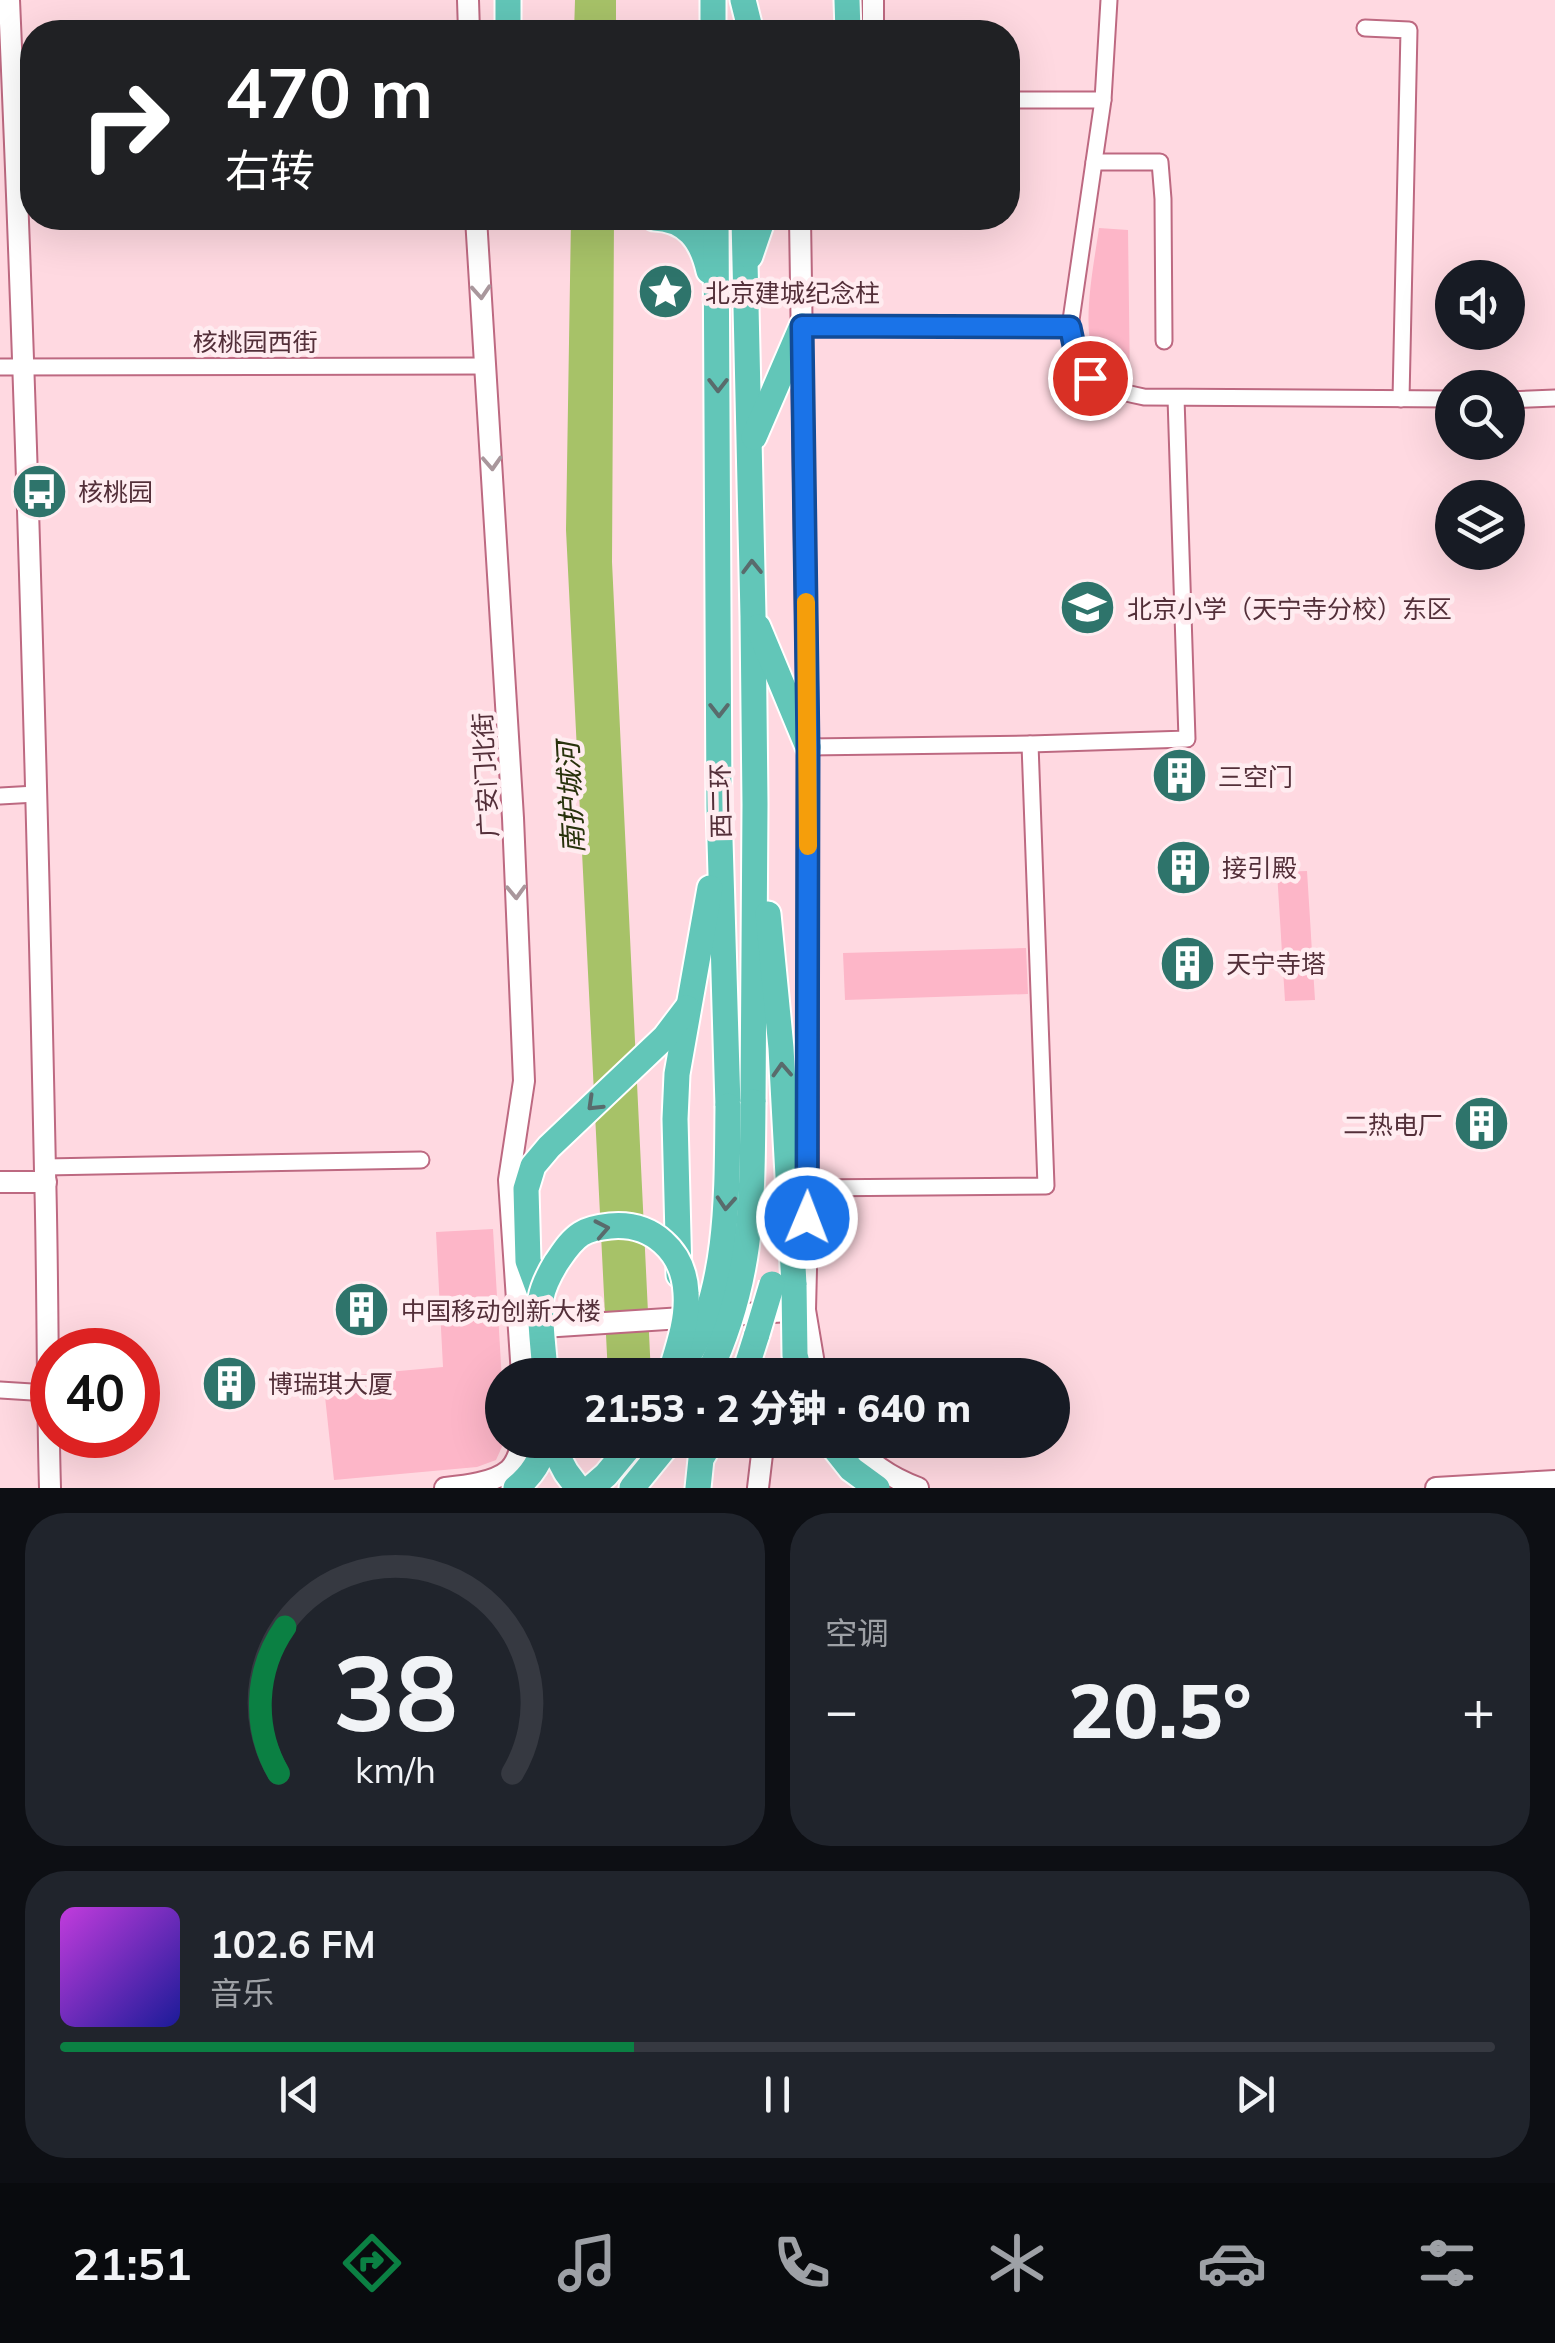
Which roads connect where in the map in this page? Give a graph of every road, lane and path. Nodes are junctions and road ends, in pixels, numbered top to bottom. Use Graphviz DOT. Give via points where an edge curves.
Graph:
graph roads {
  1 [pos="9,0"];
  2 [pos="1110,0"];
  3 [pos="1365,28"];
  4 [pos="1020,100"];
  5 [pos="1104,100"];
  6 [pos="1094,162"];
  7 [pos="477,230"];
  8 [pos="688,230"];
  9 [pos="716,230"];
  10 [pos="744,230"];
  11 [pos="760,230"];
  12 [pos="800,230"];
  13 [pos="744,275"];
  14 [pos="718,326"];
  15 [pos="802,326"];
  16 [pos="1070,327"];
  17 [pos="1164,341"];
  18 [pos="486,366"];
  19 [pos="0,367"];
  20 [pos="23,367"];
  21 [pos="1176,398"];
  22 [pos="1555,398"];
  23 [pos="1401,399"];
  24 [pos="1435,399"];
  25 [pos="1525,399"];
  26 [pos="750,446"];
  27 [pos="753,616"];
  28 [pos="1030,744"];
  29 [pos="808,748"];
  30 [pos="36,794"];
  31 [pos="0,796"];
  32 [pos="755,804"];
  33 [pos="719,807"];
  34 [pos="690,1004"];
  35 [pos="740,1104"];
  36 [pos="421,1160"];
  37 [pos="46,1175"];
  38 [pos="0,1182"];
  39 [pos="799,1195"];
  40 [pos="783,1284"];
  41 [pos="541,1296"];
  42 [pos="805,1310"];
  43 [pos="675,1324"];
  44 [pos="47,1328"];
  45 [pos="518,1329"];
  46 [pos="521,1358"];
  47 [pos="544,1358"];
  48 [pos="676,1358"];
  49 [pos="680,1358"];
  50 [pos="687,1358"];
  51 [pos="715,1358"];
  52 [pos="749,1358"];
  53 [pos="797,1358"];
  54 [pos="809,1358"];
  55 [pos="0,1390"];
  56 [pos="30,1391"];
  57 [pos="49,1458"];
  58 [pos="518,1458"];
  59 [pos="541,1458"];
  60 [pos="558,1458"];
  61 [pos="620,1458"];
  62 [pos="656,1458"];
  63 [pos="687,1458"];
  64 [pos="702,1458"];
  65 [pos="762,1458"];
  66 [pos="843,1458"];
  67 [pos="858,1458"];
  68 [pos="868,1458"];
  69 [pos="1555,1481"];
  70 [pos="451,1487"];
  71 [pos="50,1488"];
  72 [pos="516,1488"];
  73 [pos="578,1488"];
  74 [pos="591,1488"];
  75 [pos="632,1488"];
  76 [pos="690,1488"];
  77 [pos="698,1488"];
  78 [pos="758,1488"];
  79 [pos="862,1488"];
  80 [pos="877,1488"];
  81 [pos="918,1488"];
  82 [pos="1436,1488"];
  1 -- 20 [label="street"];
  2 -- 5 [label="street"];
  3 -- 23 [label="street" via="1409,30"];
  4 -- 5 [label="street"];
  5 -- 6 [label="street"];
  6 -- 16 [label="street"];
  6 -- 17 [label="street" via="1160,162"];
  7 -- 18 [label="street, 广安门北街, one-way"];
  8 -- 14 [label="highway" via="701,243"];
  9 -- 14 [label="highway, 西二环"];
  10 -- 13 [label="highway, 西二环"];
  11 -- 13 [label="highway"];
  12 -- 15 [label="street"];
  13 -- 26 [label="highway, 西二环"];
  14 -- 33 [label="highway, 西二环, one-way"];
  15 -- 16 [label="street"];
  15 -- 26 [label="highway"];
  15 -- 29 [label="street"];
  16 -- 21 [label="street" via="1090,378 1108,390"];
  18 -- 20 [label="street, 核桃园西街"];
  18 -- 45 [label="street, 广安门北街, one-way" via="524,1081 509,1180"];
  19 -- 20 [label="street, 核桃园西街"];
  20 -- 30 [label="street"];
  21 -- 23 [label="street"];
  21 -- 28 [label="street" via="1186,739"];
  22 -- 25 [label="street"];
  23 -- 24 [label="street"];
  27 -- 26 [label="highway, 西二环, one-way"];
  27 -- 29 [label="highway"];
  27 -- 32 [label="highway, 西二环"];
  28 -- 29 [label="street"];
  28 -- 39 [label="street" via="1046,1186"];
  29 -- 39 [label="street"];
  30 -- 31 [label="street"];
  30 -- 37 [label="street"];
  32 -- 35 [label="highway, 西二环"];
  39 -- 32 [label="highway, one-way"];
  33 -- 34 [label="highway"];
  33 -- 35 [label="highway, 西二环"];
  34 -- 41 [label="highway, one-way" via="534,1166 526,1189 528,1262"];
  34 -- 43 [label="highway, bridge" via="675,1120"];
  35 -- 50 [label="highway, 西二环, one-way, bridge" via="721,1254"];
  35 -- 51 [label="highway, 西二环, bridge" via="752,1201 748,1242"];
  36 -- 37 [label="street"];
  37 -- 38 [label="street"];
  37 -- 44 [label="street"];
  39 -- 40 [label="highway"];
  39 -- 42 [label="street"];
  40 -- 52 [label="highway, bridge"];
  40 -- 53 [label="highway, bridge"];
  41 -- 47 [label="highway, bridge"];
  41 -- 49 [label="highway, one-way, bridge" via="581,1234 616,1226 650,1232 665,1242 683,1272"];
  42 -- 43 [label="street"];
  42 -- 54 [label="street"];
  43 -- 45 [label="street"];
  43 -- 48 [label="highway"];
  45 -- 46 [label="street, 广安门北街"];
  55 -- 56 [label="street"];
  57 -- 71 [label="street"];
  58 -- 70 [label="street" via="508,1471"];
  59 -- 72 [label="highway"];
  60 -- 73 [label="highway"];
  61 -- 74 [label="highway"];
  62 -- 75 [label="highway"];
  63 -- 76 [label="highway"];
  64 -- 77 [label="highway"];
  65 -- 78 [label="street"];
  66 -- 80 [label="highway, bridge"];
  67 -- 79 [label="street"];
  68 -- 81 [label="street"];
  69 -- 82 [label="street"];
}
